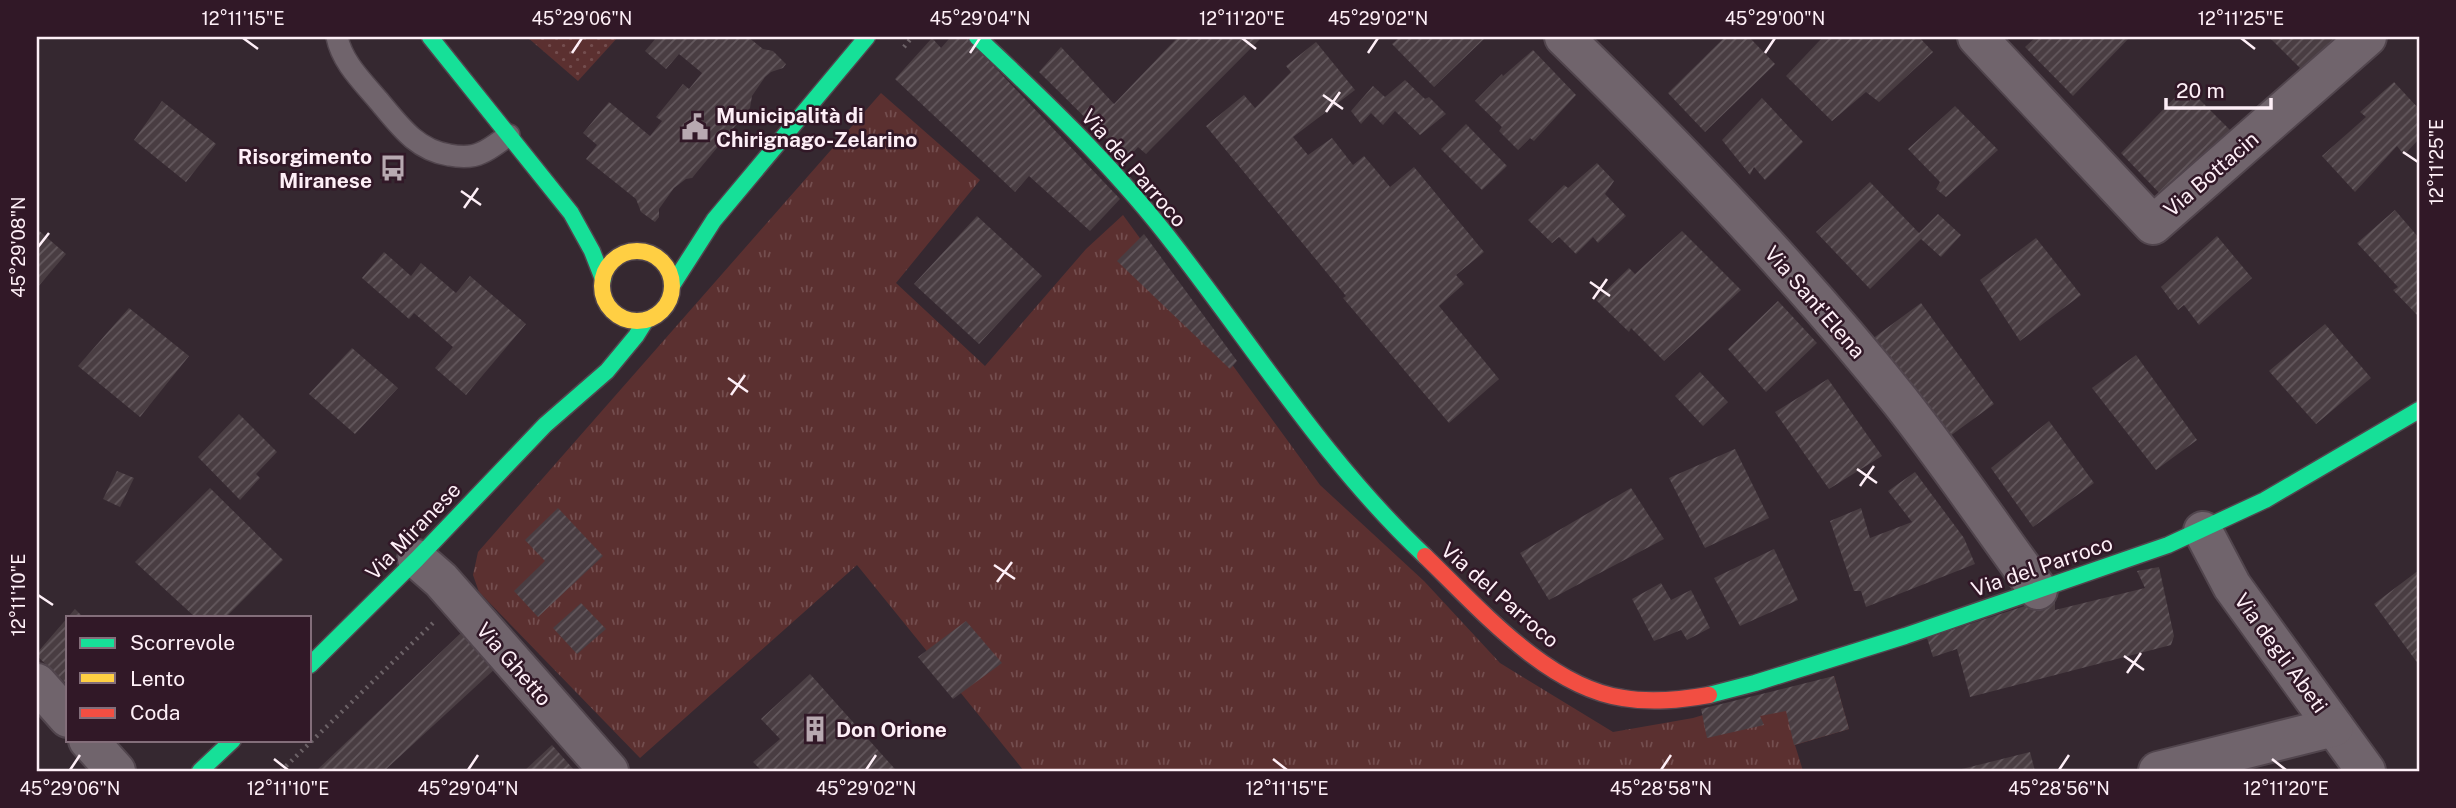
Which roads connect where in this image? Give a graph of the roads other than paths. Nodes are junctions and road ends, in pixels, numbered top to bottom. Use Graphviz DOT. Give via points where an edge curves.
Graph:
graph roads {
  1 [pos="337,37"];
  2 [pos="430,37"];
  3 [pos="867,37"];
  4 [pos="977,37"];
  5 [pos="1564,37"];
  6 [pos="1977,37"];
  7 [pos="2367,37"];
  8 [pos="509,135"];
  9 [pos="571,213"];
  10 [pos="714,220"];
  11 [pos="632,251"];
  12 [pos="651,253"];
  13 [pos="603,279"];
  14 [pos="673,284"];
  15 [pos="609,306"];
  16 [pos="646,320"];
  17 [pos="607,326"];
  18 [pos="586,369"];
  19 [pos="2419,410"];
  20 [pos="545,425"];
  21 [pos="2203,531"];
  22 [pos="417,559"];
  23 [pos="2038,590"];
  24 [pos="312,662"];
  25 [pos="37,683"];
  26 [pos="66,716"];
  27 [pos="2334,727"];
  28 [pos="90,742"];
  29 [pos="231,742"];
  30 [pos="116,771"];
  31 [pos="200,771"];
  32 [pos="609,771"];
  33 [pos="2158,771"];
  34 [pos="2366,771"];
  1 -- 8 [label="lane" via="349,66 420,145 433,152 470,156"];
  2 -- 8 [label="street"];
  3 -- 10 [label="street, Via Miranese"];
  4 -- 23 [label="street, Via del Parroco" via="1072,127 1163,231 1344,471 1414,546 1524,648 1580,684 1626,700 1710,696"];
  5 -- 23 [label="street, Via Sant'Elena" via="1787,267 1900,402"];
  6 -- 7 [label="street, Via Bottacin" via="2153,225"];
  8 -- 9 [label="street"];
  9 -- 11 [label="street, Via Miranese" via="609,241"];
  9 -- 13 [label="street"];
  10 -- 12 [label="street, Via Miranese" via="678,244"];
  10 -- 14 [label="street, Via Miranese"];
  11 -- 12 [label="street, Via Miranese"];
  11 -- 13 [label="street" via="610,264"];
  12 -- 14 [label="street" via="664,262"];
  13 -- 15 [label="street"];
  14 -- 16 [label="street, Via Miranese" via="663,309"];
  15 -- 16 [label="street" via="625,319"];
  15 -- 17 [label="street"];
  16 -- 20 [label="street, Via Miranese" via="607,371"];
  18 -- 20 [label="street, Via Miranese"];
  19 -- 21 [label="street, Via del Parroco" via="2270,498"];
  20 -- 22 [label="street, Via Miranese"];
  21 -- 23 [label="street, Via del Parroco"];
  21 -- 27 [label="street, Via degli Abeti" via="2232,586"];
  22 -- 24 [label="street, Via Miranese"];
  22 -- 32 [label="street, Via Ghetto"];
  25 -- 26 [label="street"];
  27 -- 33 [label="street"];
  27 -- 34 [label="street, Via degli Abeti"];
  28 -- 30 [label="street"];
  29 -- 31 [label="street"];
}
